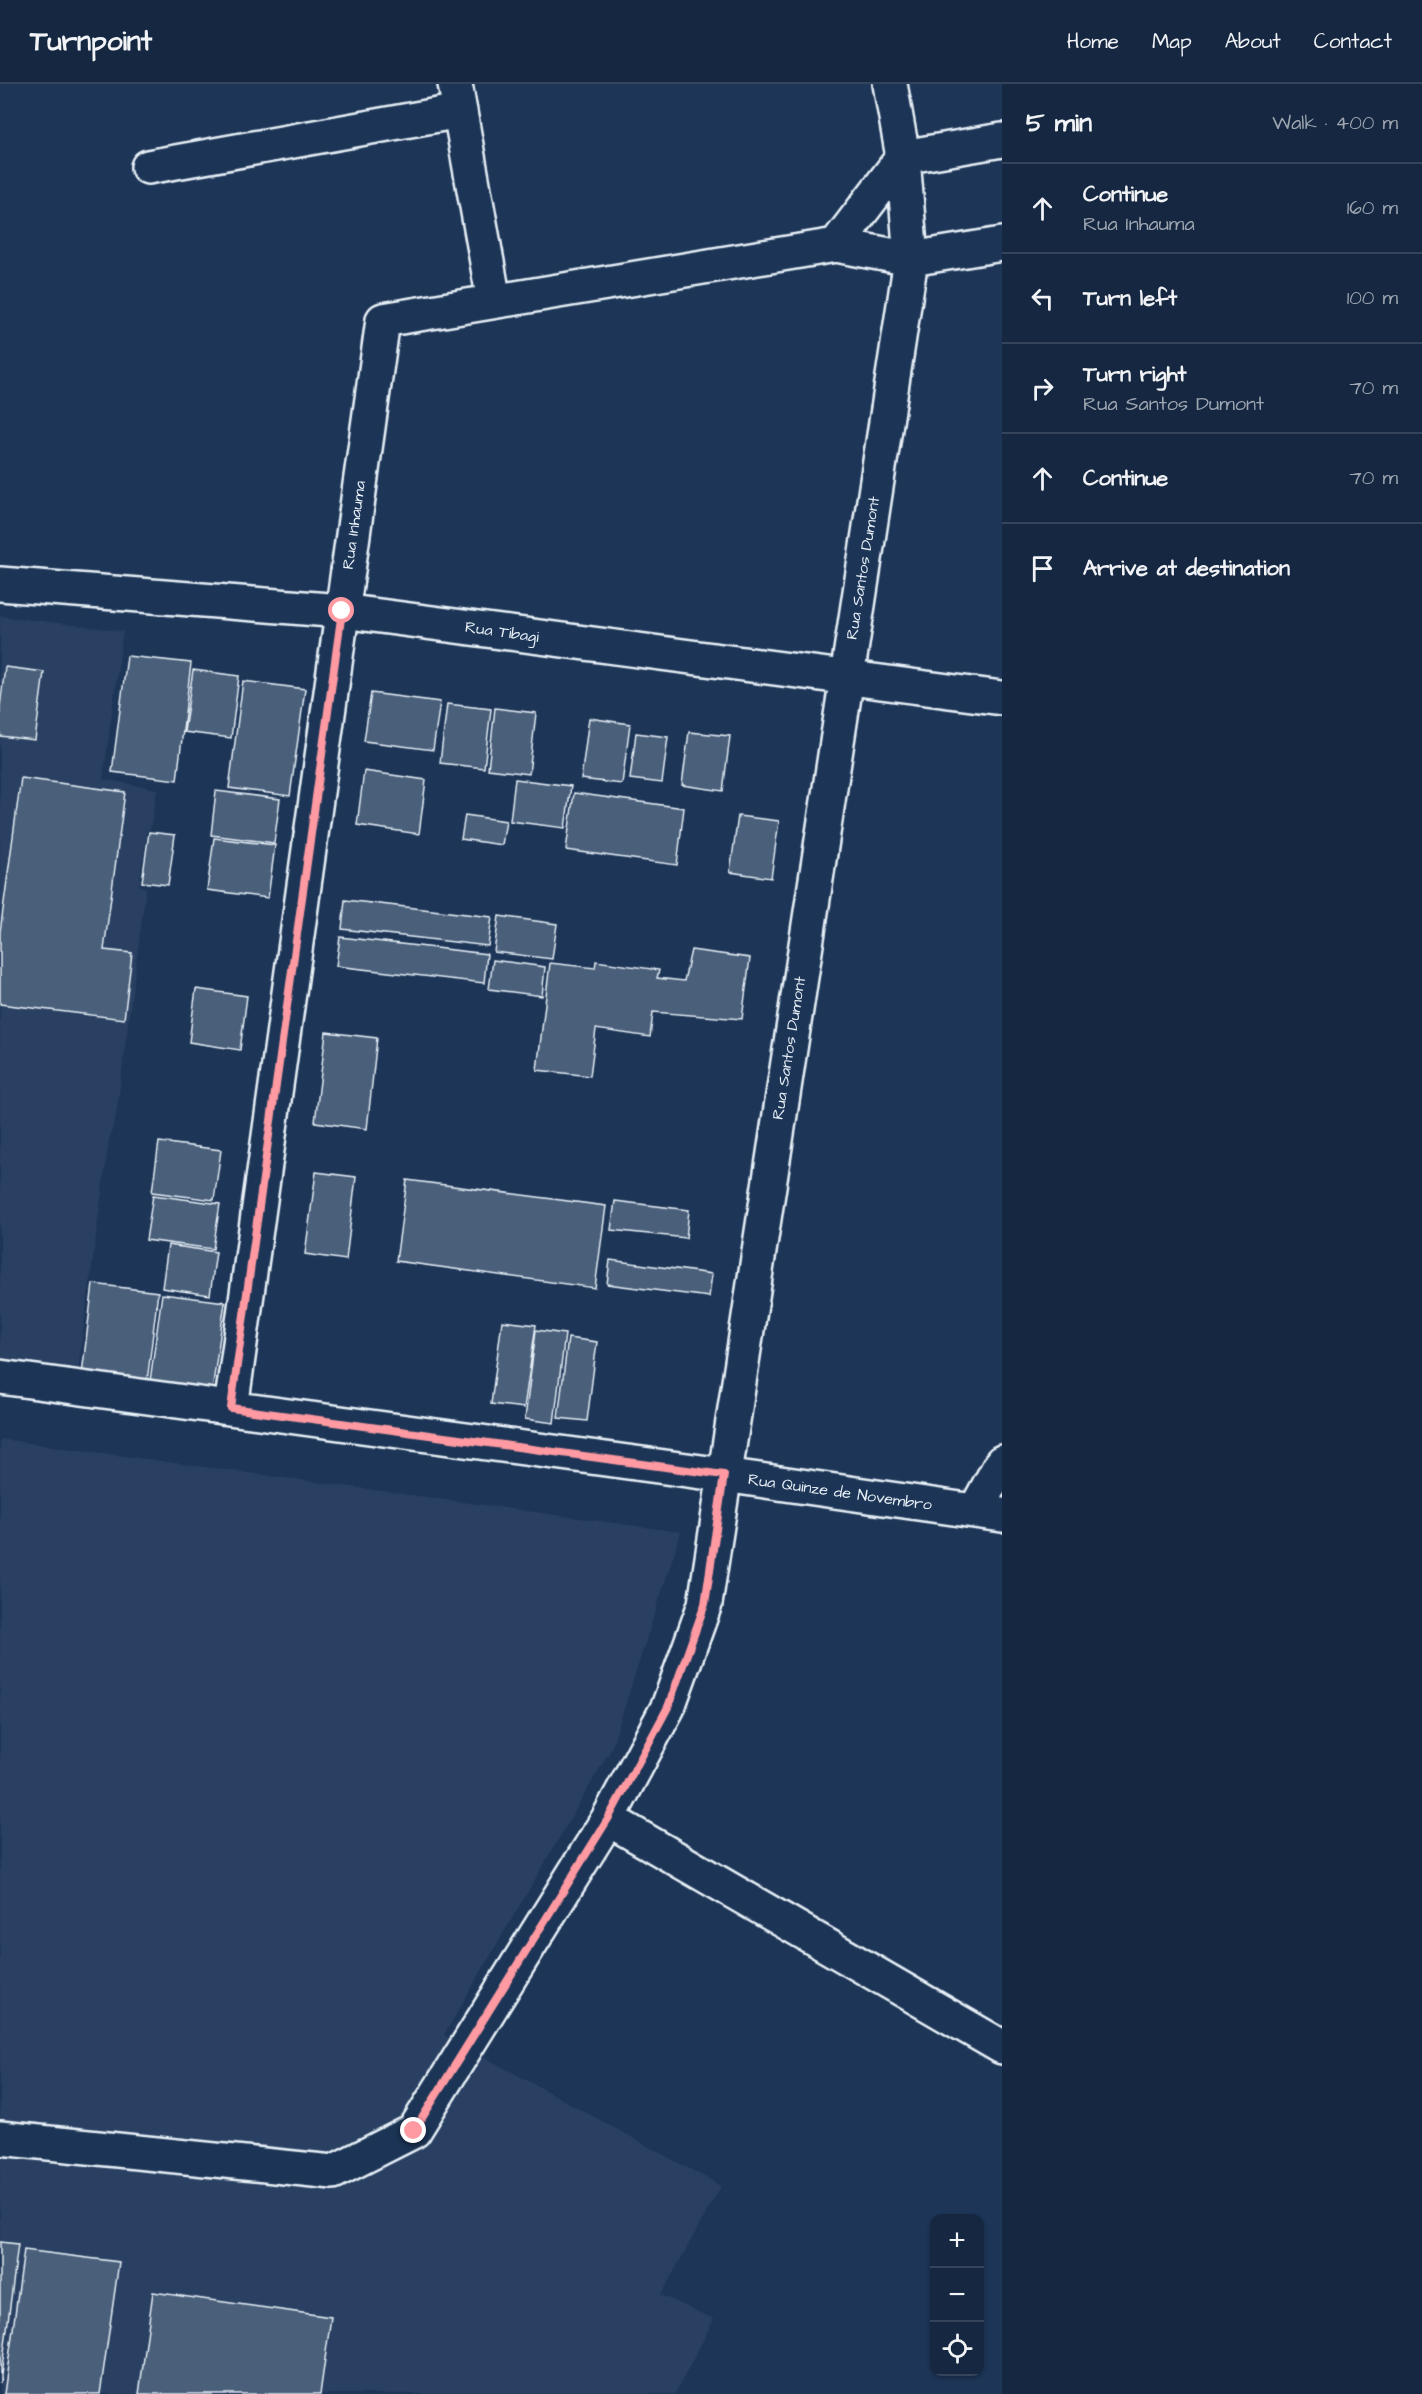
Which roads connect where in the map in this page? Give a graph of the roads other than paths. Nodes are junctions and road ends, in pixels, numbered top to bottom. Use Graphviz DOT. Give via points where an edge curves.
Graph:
graph roads {
  1 [pos="890,84"];
  2 [pos="458,98"];
  3 [pos="1002,140"];
  4 [pos="903,157"];
  5 [pos="148,167"];
  6 [pos="1002,244"];
  7 [pos="836,245"];
  8 [pos="911,259"];
  9 [pos="494,301"];
  10 [pos="0,584"];
  11 [pos="342,611"];
  12 [pos="846,678"];
  13 [pos="1002,698"];
  14 [pos="0,1377"];
  15 [pos="231,1408"];
  16 [pos="1002,1462"];
  17 [pos="724,1475"];
  18 [pos="989,1513"];
  19 [pos="608,1819"];
  20 [pos="1002,2048"];
  21 [pos="0,2138"];
  1 -- 4 [label="street, Rua Santos Dumont"];
  2 -- 5 [label="street"];
  2 -- 9 [label="street"];
  3 -- 4 [label="street"];
  4 -- 7 [label="street"];
  4 -- 8 [label="street, Rua Santos Dumont"];
  6 -- 8 [label="street"];
  7 -- 8 [label="street"];
  7 -- 9 [label="street"];
  8 -- 12 [label="street, Rua Santos Dumont"];
  9 -- 11 [label="street, Rua Inhauma" via="383,320"];
  10 -- 11 [label="street, Rua Tibagi"];
  11 -- 12 [label="street, Rua Tibagi"];
  11 -- 15 [label="street, Rua Inhauma"];
  12 -- 13 [label="street, Rua Tibagi"];
  12 -- 17 [label="street, Rua Santos Dumont"];
  14 -- 15 [label="street, Rua Quinze de Novembro"];
  15 -- 17 [label="street, Rua Quinze de Novembro"];
  16 -- 18 [label="street"];
  17 -- 18 [label="street, Rua Quinze de Novembro"];
  17 -- 19 [label="street, Rua Santos Dumont" via="705,1604 668,1707"];
  19 -- 20 [label="street"];
  19 -- 21 [label="street, Rua Santos Dumont" via="414,2131 333,2172"];
}
